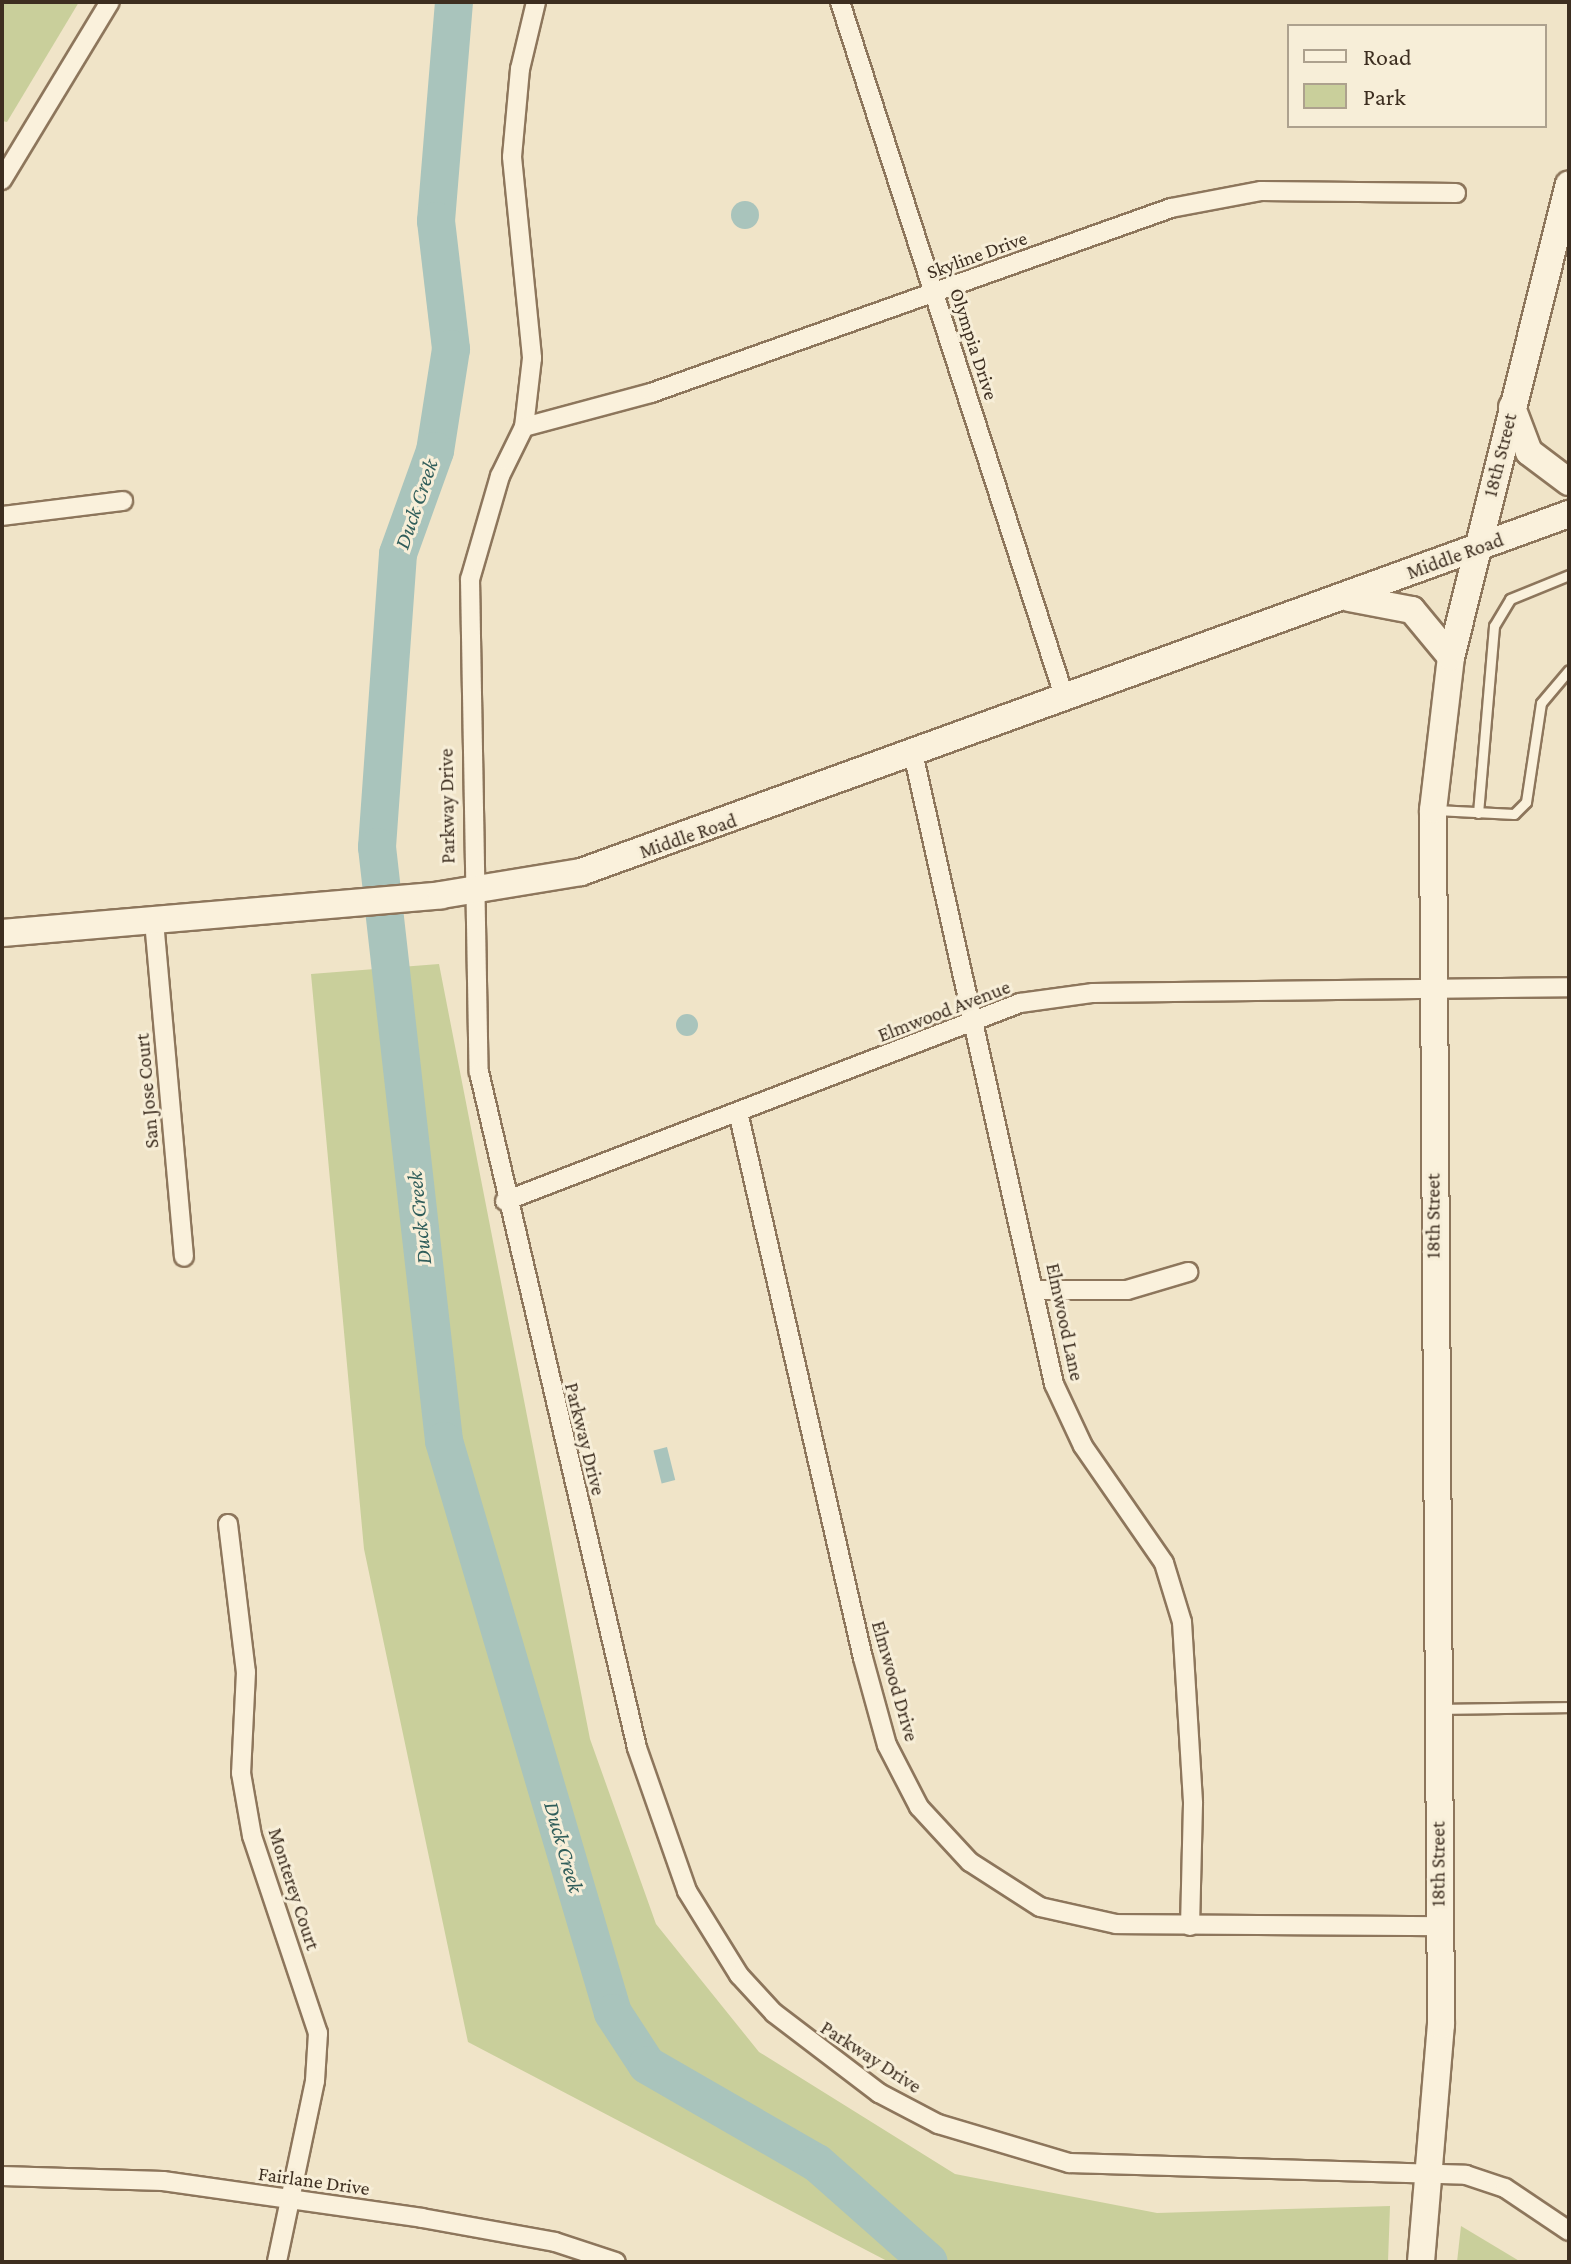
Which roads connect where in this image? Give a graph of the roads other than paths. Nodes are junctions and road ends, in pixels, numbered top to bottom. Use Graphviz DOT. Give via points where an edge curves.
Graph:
graph roads {
  1 [pos="110,2"];
  2 [pos="536,2"];
  3 [pos="840,2"];
  4 [pos="2,180"];
  5 [pos="1569,184"];
  6 [pos="1456,193"];
  7 [pos="935,293"];
  8 [pos="1512,407"];
  9 [pos="524,427"];
  10 [pos="1569,482"];
  11 [pos="123,501"];
  12 [pos="1569,514"];
  13 [pos="2,516"];
  14 [pos="1477,547"];
  15 [pos="1569,575"];
  16 [pos="1341,597"];
  17 [pos="1451,657"];
  18 [pos="1569,670"];
  19 [pos="1065,699"];
  20 [pos="913,753"];
  21 [pos="1433,810"];
  22 [pos="1478,813"];
  23 [pos="471,892"];
  24 [pos="154,921"];
  25 [pos="2,933"];
  26 [pos="1569,987"];
  27 [pos="1432,990"];
  28 [pos="975,1022"];
  29 [pos="738,1112"];
  30 [pos="505,1201"];
  31 [pos="184,1257"];
  32 [pos="1188,1272"];
  33 [pos="1036,1290"];
  34 [pos="228,1524"];
  35 [pos="1569,1707"];
  36 [pos="1437,1709"];
  37 [pos="1190,1926"];
  38 [pos="1438,1926"];
  39 [pos="1431,2174"];
  40 [pos="2,2176"];
  41 [pos="288,2200"];
  42 [pos="1569,2231"];
  43 [pos="277,2262"];
  44 [pos="616,2262"];
  45 [pos="1421,2262"];
  1 -- 4 [label="street"];
  2 -- 9 [label="street, Parkway Drive" via="520,69 512,157 532,358"];
  3 -- 7 [label="street, Olympia Drive"];
  5 -- 8 [label="street, 18th Street"];
  6 -- 7 [label="street, Skyline Drive" via="1261,191 1171,208"];
  7 -- 9 [label="street, Skyline Drive" via="651,393"];
  7 -- 19 [label="street, Olympia Drive"];
  8 -- 10 [label="street" via="1529,452"];
  8 -- 14 [label="street, 18th Street"];
  9 -- 23 [label="street, Parkway Drive" via="500,476 470,579"];
  11 -- 13 [label="street"];
  12 -- 14 [label="street, Middle Road"];
  14 -- 16 [label="street, Middle Road"];
  14 -- 17 [label="street, 18th Street"];
  15 -- 22 [label="lane" via="1510,599 1494,626"];
  16 -- 17 [label="street, Middle Road" via="1412,610"];
  16 -- 19 [label="street, Middle Road"];
  17 -- 21 [label="street, 18th Street"];
  18 -- 22 [label="lane" via="1541,703 1526,802 1514,814"];
  19 -- 20 [label="street, Middle Road"];
  20 -- 23 [label="street, Middle Road" via="581,872"];
  20 -- 28 [label="street, Elmwood Lane"];
  21 -- 22 [label="lane"];
  21 -- 27 [label="street, 18th Street"];
  23 -- 24 [label="street, Middle Road"];
  23 -- 30 [label="street, Parkway Drive" via="479,1072"];
  24 -- 25 [label="street, Middle Road"];
  24 -- 31 [label="street, San Jose Court"];
  26 -- 27 [label="street, Elmwood Avenue"];
  27 -- 28 [label="street, Elmwood Avenue" via="1093,993 1020,1003"];
  27 -- 36 [label="street, 18th Street"];
  28 -- 29 [label="street, Elmwood Avenue"];
  28 -- 33 [label="street, Elmwood Lane"];
  29 -- 30 [label="street, Elmwood Avenue"];
  29 -- 37 [label="street, Elmwood Drive" via="863,1658 887,1745 919,1807 970,1862 1040,1907 1116,1924"];
  30 -- 39 [label="street, Parkway Drive" via="658,1820 687,1891 739,1975 774,2013 879,2093 1000,2148 1069,2163"];
  32 -- 33 [label="street" via="1127,1290"];
  33 -- 37 [label="street, Elmwood Lane" via="1054,1384 1083,1446 1164,1563 1182,1622 1193,1804"];
  34 -- 41 [label="street, Monterey Court" via="246,1672 241,1773 252,1836 318,2033 315,2081"];
  35 -- 36 [label="lane"];
  36 -- 38 [label="street, 18th Street"];
  37 -- 38 [label="street, Elmwood Drive"];
  38 -- 39 [label="street, 18th Street"];
  39 -- 42 [label="street, Parkway Drive" via="1505,2188"];
  39 -- 45 [label="street, 18th Street"];
  40 -- 41 [label="street, Fairlane Drive" via="163,2181"];
  41 -- 43 [label="street, Monterey Court"];
  41 -- 44 [label="street, Fairlane Drive" via="541,2239"];
}
